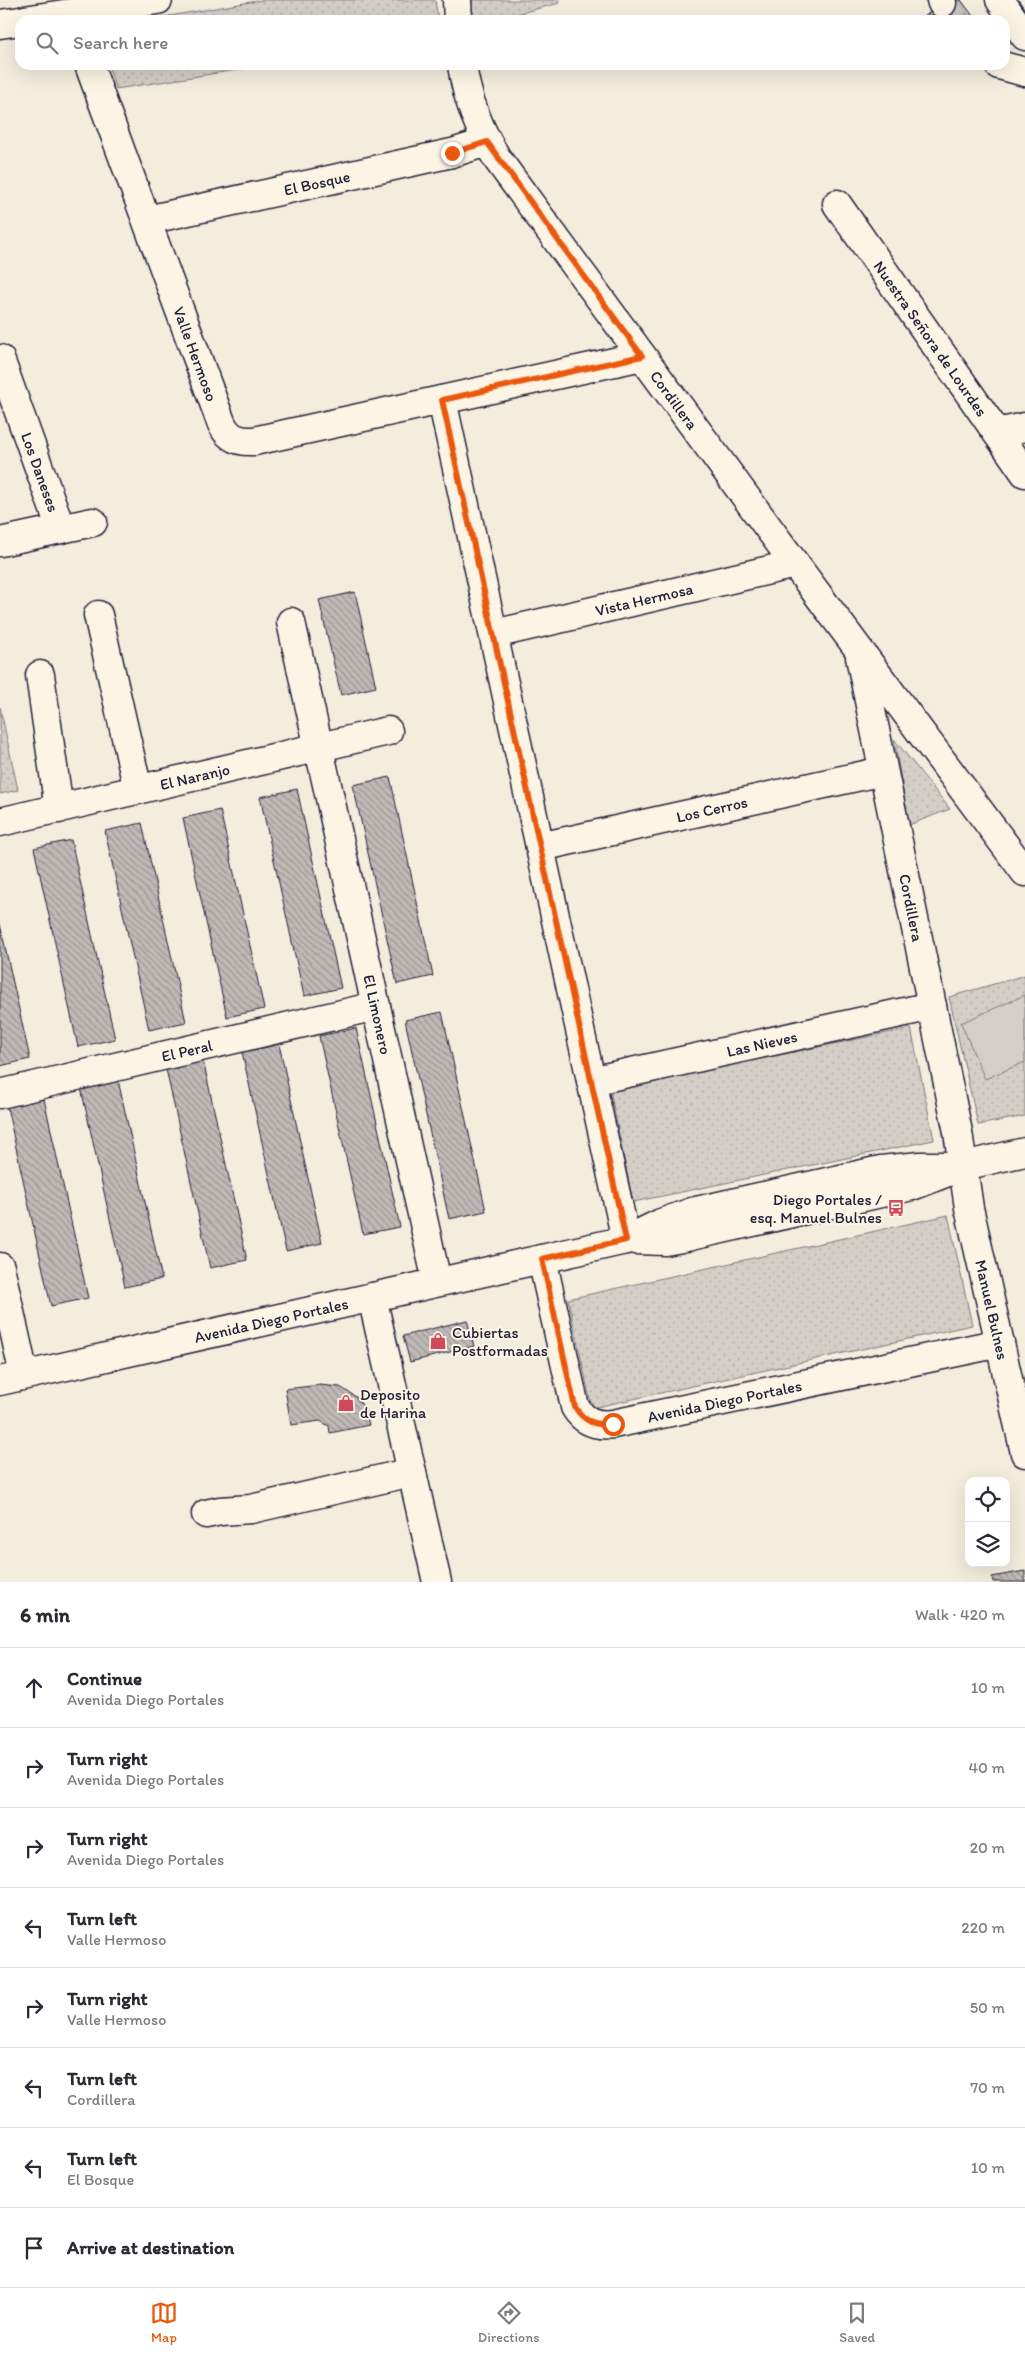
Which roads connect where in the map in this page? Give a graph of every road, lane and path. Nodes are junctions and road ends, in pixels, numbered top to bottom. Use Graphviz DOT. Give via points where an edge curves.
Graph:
graph roads {
  1 [pos="158,0"];
  2 [pos="457,0"];
  3 [pos="1000,0"];
  4 [pos="129,2"];
  5 [pos="80,15"];
  6 [pos="458,15"];
  7 [pos="15,22"];
  8 [pos="0,24"];
  9 [pos="1025,36"];
  10 [pos="1010,68"];
  11 [pos="91,70"];
  12 [pos="463,70"];
  13 [pos="1025,72"];
  14 [pos="487,142"];
  15 [pos="837,204"];
  16 [pos="146,220"];
  17 [pos="642,356"];
  18 [pos="0,359"];
  19 [pos="442,400"];
  20 [pos="1025,427"];
  21 [pos="997,433"];
  22 [pos="1025,473"];
  23 [pos="92,522"];
  24 [pos="61,529"];
  25 [pos="0,542"];
  26 [pos="795,564"];
  27 [pos="98,615"];
  28 [pos="291,622"];
  29 [pos="494,634"];
  30 [pos="858,650"];
  31 [pos="40,675"];
  32 [pos="388,730"];
  33 [pos="320,747"];
  34 [pos="883,771"];
  35 [pos="138,790"];
  36 [pos="59,808"];
  37 [pos="0,822"];
  38 [pos="540,847"];
  39 [pos="1025,872"];
  40 [pos="376,1006"];
  41 [pos="932,1006"];
  42 [pos="591,1081"];
  43 [pos="0,1094"];
  44 [pos="1025,1152"];
  45 [pos="963,1166"];
  46 [pos="626,1240"];
  47 [pos="542,1259"];
  48 [pos="0,1267"];
  49 [pos="437,1282"];
  50 [pos="372,1297"];
  51 [pos="1000,1343"];
  52 [pos="12,1378"];
  53 [pos="1025,1454"];
  54 [pos="412,1472"];
  55 [pos="206,1514"];
  56 [pos="437,1582"];
  1 -- 4 [label="street"];
  2 -- 6 [label="street"];
  3 -- 9 [label="street"];
  4 -- 5 [label="street"];
  7 -- 8 [label="street"];
  10 -- 13 [label="street"];
  11 -- 16 [label="street, Valle Hermoso"];
  12 -- 14 [label="street, Cordillera" via="470,104"];
  14 -- 16 [label="street, El Bosque" via="452,153"];
  14 -- 17 [label="street, Cordillera"];
  15 -- 21 [label="street, Nuestra Señora de Lourdes"];
  16 -- 19 [label="street, Valle Hermoso" via="221,422 234,438 254,441"];
  17 -- 19 [label="street, Valle Hermoso"];
  17 -- 26 [label="street, Cordillera"];
  18 -- 24 [label="street, Los Daneses"];
  19 -- 29 [label="street"];
  20 -- 21 [label="street"];
  21 -- 22 [label="street, Nuestra Señora de Lourdes"];
  23 -- 24 [label="street"];
  24 -- 25 [label="street"];
  26 -- 29 [label="street, Vista Hermosa"];
  26 -- 30 [label="street, Cordillera"];
  27 -- 35 [label="street"];
  28 -- 33 [label="street, El Limonero"];
  29 -- 38 [label="street"];
  30 -- 34 [label="street, Cordillera"];
  30 -- 39 [label="street, Cordillera"];
  31 -- 36 [label="street"];
  32 -- 33 [label="street, El Naranjo"];
  33 -- 35 [label="street, El Naranjo"];
  33 -- 40 [label="street, El Limonero"];
  34 -- 38 [label="street, Los Cerros"];
  34 -- 41 [label="street, Cordillera"];
  35 -- 36 [label="street, El Naranjo"];
  36 -- 37 [label="street, El Naranjo"];
  38 -- 42 [label="street"];
  40 -- 43 [label="street, El Peral"];
  40 -- 49 [label="street, El Limonero"];
  41 -- 42 [label="street, Las Nieves"];
  41 -- 45 [label="street, Cordillera"];
  42 -- 46 [label="street"];
  44 -- 45 [label="street, Avenida Diego Portales"];
  45 -- 46 [label="street, Avenida Diego Portales" via="920,1166 872,1172 692,1212"];
  45 -- 51 [label="street, Manuel Bulnes" via="969,1208"];
  46 -- 47 [label="street, Avenida Diego Portales"];
  47 -- 49 [label="street, Avenida Diego Portales"];
  47 -- 51 [label="street, Avenida Diego Portales" via="575,1407 595,1424 613,1424"];
  48 -- 52 [label="street"];
  49 -- 50 [label="street, Avenida Diego Portales"];
  50 -- 52 [label="street, Avenida Diego Portales"];
  50 -- 54 [label="street"];
  51 -- 53 [label="street, Manuel Bulnes"];
  54 -- 55 [label="street" via="251,1509"];
  54 -- 56 [label="street"];
}
